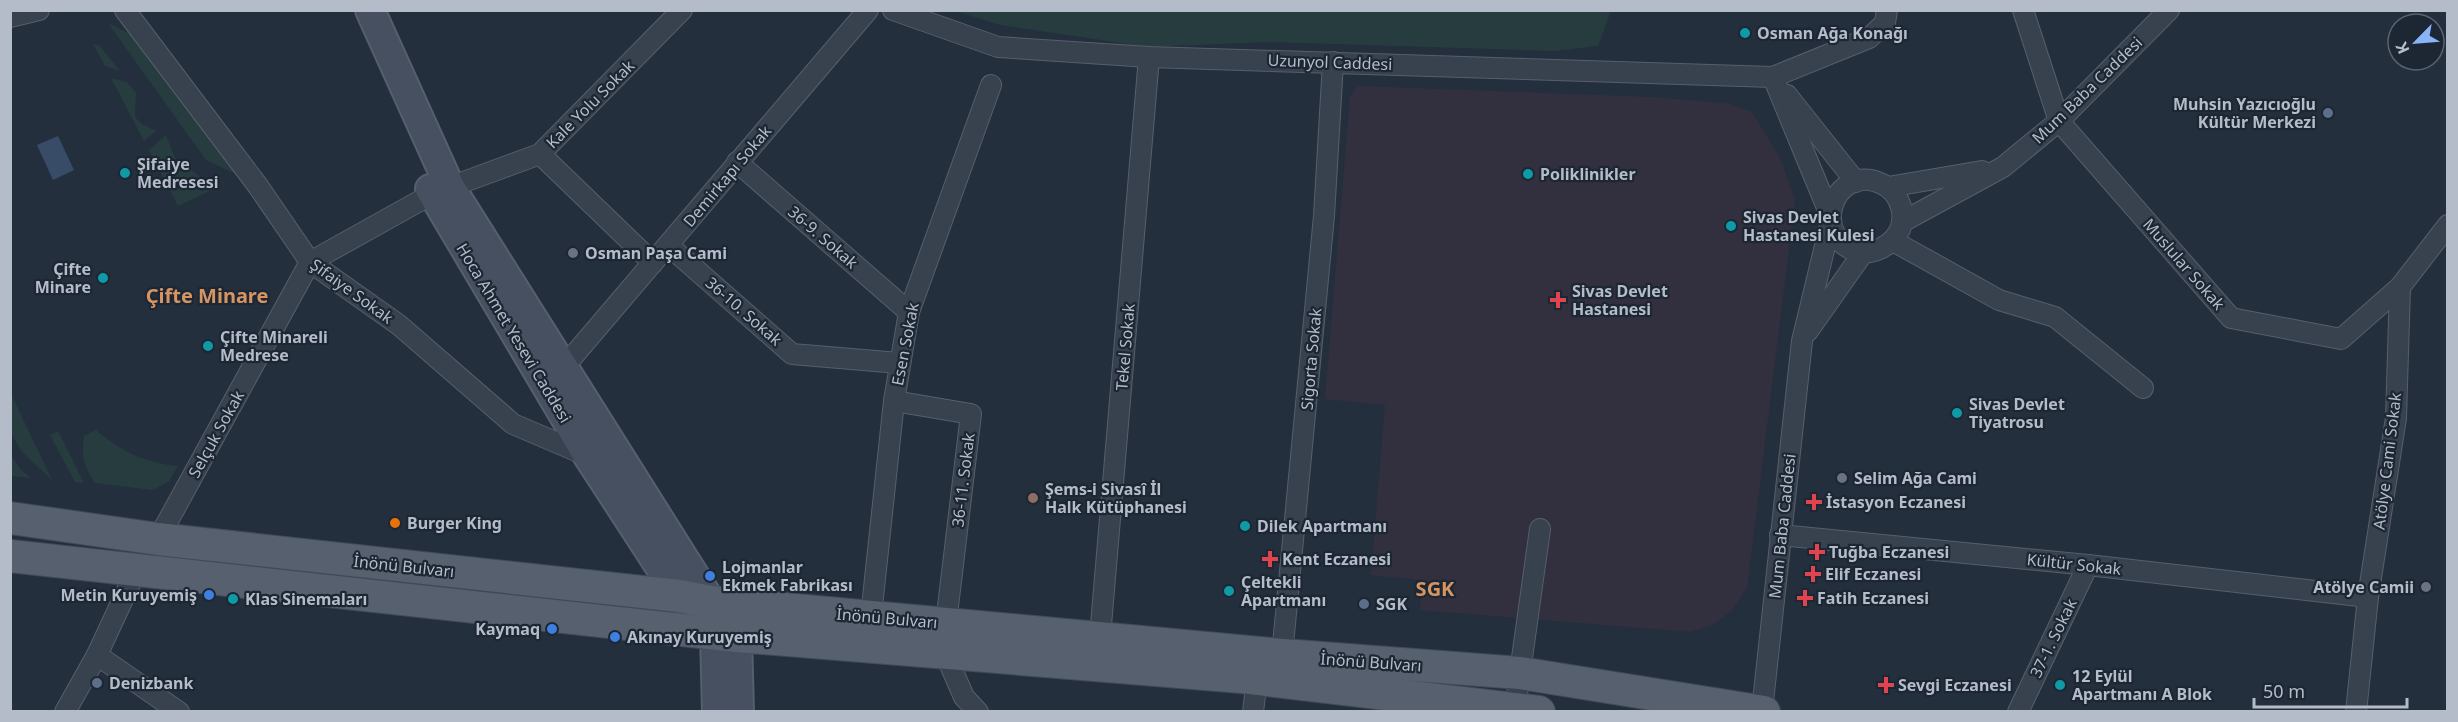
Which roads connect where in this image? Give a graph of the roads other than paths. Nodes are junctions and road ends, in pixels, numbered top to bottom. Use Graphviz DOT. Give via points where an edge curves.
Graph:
graph roads {
  1 [pos="39,10"];
  2 [pos="125,10"];
  3 [pos="352,10"];
  4 [pos="370,10"];
  5 [pos="682,10"];
  6 [pos="868,10"];
  7 [pos="893,10"];
  8 [pos="1887,10"];
  9 [pos="2023,10"];
  10 [pos="2169,10"];
  11 [pos="10,17"];
  12 [pos="1149,57"];
  13 [pos="1333,62"];
  14 [pos="1773,77"];
  15 [pos="991,85"];
  16 [pos="2059,121"];
  17 [pos="540,154"];
  18 [pos="737,162"];
  19 [pos="2003,166"];
  20 [pos="1856,182"];
  21 [pos="1888,188"];
  22 [pos="441,191"];
  23 [pos="1830,218"];
  24 [pos="1902,222"];
  25 [pos="2448,225"];
  26 [pos="1893,241"];
  27 [pos="669,246"];
  28 [pos="1863,253"];
  29 [pos="310,262"];
  30 [pos="653,263"];
  31 [pos="2400,287"];
  32 [pos="909,312"];
  33 [pos="1802,341"];
  34 [pos="899,363"];
  35 [pos="563,368"];
  36 [pos="2143,388"];
  37 [pos="894,401"];
  38 [pos="588,456"];
  39 [pos="10,519"];
  40 [pos="1540,529"];
  41 [pos="1780,535"];
  42 [pos="158,539"];
  43 [pos="10,556"];
  44 [pos="2088,564"];
  45 [pos="136,571"];
  46 [pos="679,596"];
  47 [pos="2368,597"];
  48 [pos="711,602"];
  49 [pos="871,616"];
  50 [pos="726,635"];
  51 [pos="945,637"];
  52 [pos="1100,637"];
  53 [pos="97,655"];
  54 [pos="1282,655"];
  55 [pos="1520,673"];
  56 [pos="1257,679"];
  57 [pos="1527,710"];
  58 [pos="65,711"];
  59 [pos="179,711"];
  60 [pos="717,711"];
  61 [pos="739,711"];
  62 [pos="978,711"];
  63 [pos="1253,711"];
  64 [pos="1763,711"];
  65 [pos="2018,711"];
  66 [pos="2356,711"];
  1 -- 11 [label="street"];
  2 -- 29 [label="street, Şifaiye Sokak" via="258,186"];
  3 -- 22 [label="street, Hoca Ahmet Yesevi Caddesi"];
  4 -- 22 [label="street, Hoca Ahmet Yesevi Caddesi"];
  5 -- 17 [label="street, Kale Yolu Sokak"];
  6 -- 18 [label="street, Demirkapı Sokak"];
  7 -- 12 [label="street, Uzunyol Caddesi" via="998,47"];
  8 -- 14 [label="street" via="1885,22 1869,38"];
  9 -- 16 [label="street"];
  10 -- 16 [label="street, Mum Baba Caddesi"];
  12 -- 13 [label="street, Uzunyol Caddesi"];
  12 -- 52 [label="street, Tekel Sokak"];
  13 -- 14 [label="street, Uzunyol Caddesi"];
  13 -- 54 [label="street, Sigorta Sokak" via="1324,216"];
  14 -- 20 [label="street"];
  14 -- 23 [label="street"];
  15 -- 32 [label="street, Esen Sokak"];
  16 -- 19 [label="street, Mum Baba Caddesi"];
  16 -- 31 [label="street, Muslular Sokak" via="2231,318 2341,339"];
  17 -- 22 [label="street, Kale Yolu Sokak"];
  17 -- 30 [label="street"];
  18 -- 27 [label="street, Demirkapı Sokak"];
  18 -- 32 [label="street, 36-9. Sokak"];
  19 -- 21 [label="street, Mum Baba Caddesi"];
  19 -- 24 [label="street, Mum Baba Caddesi"];
  20 -- 21 [label="street, Mum Baba Caddesi" via="1872,181"];
  20 -- 23 [label="street, Mum Baba Caddesi" via="1835,198"];
  21 -- 24 [label="street" via="1899,203"];
  22 -- 29 [label="street"];
  22 -- 35 [label="street, Hoca Ahmet Yesevi Caddesi"];
  22 -- 38 [label="street, Hoca Ahmet Yesevi Caddesi"];
  23 -- 28 [label="street" via="1842,243"];
  23 -- 33 [label="street, Mum Baba Caddesi"];
  24 -- 26 [label="street"];
  25 -- 31 [label="street"];
  26 -- 28 [label="street"];
  26 -- 36 [label="street" via="1999,300 2055,317"];
  27 -- 30 [label="street, Demirkapı Sokak"];
  27 -- 34 [label="street, 36-10. Sokak" via="792,354"];
  28 -- 33 [label="street, Mum Baba Caddesi"];
  29 -- 38 [label="street, Şifaiye Sokak" via="399,326 513,424"];
  29 -- 42 [label="street, Selçuk Sokak"];
  30 -- 35 [label="street, Demirkapı Sokak"];
  31 -- 47 [label="street, Atölye Cami Sokak" via="2396,418"];
  32 -- 34 [label="street, Esen Sokak"];
  33 -- 41 [label="street, Mum Baba Caddesi"];
  34 -- 37 [label="street, Esen Sokak"];
  35 -- 48 [label="street, Hoca Ahmet Yesevi Caddesi"];
  37 -- 49 [label="street, Esen Sokak"];
  37 -- 51 [label="street, 36-11. Sokak" via="971,414"];
  38 -- 46 [label="street, Hoca Ahmet Yesevi Caddesi"];
  39 -- 42 [label="main road, İnönü Bulvarı"];
  40 -- 55 [label="street"];
  41 -- 44 [label="street, Kültür Sokak"];
  41 -- 64 [label="street, Mum Baba Caddesi"];
  42 -- 46 [label="main road, İnönü Bulvarı"];
  43 -- 45 [label="main road, İnönü Bulvarı"];
  44 -- 47 [label="street, Kültür Sokak"];
  44 -- 65 [label="street, 37-1. Sokak"];
  45 -- 50 [label="main road, İnönü Bulvarı"];
  45 -- 53 [label="street"];
  46 -- 48 [label="main road, İnönü Bulvarı"];
  46 -- 50 [label="street, Hoca Ahmet Yesevi Caddesi"];
  47 -- 66 [label="street, Atölye Cami Sokak"];
  48 -- 49 [label="main road, İnönü Bulvarı"];
  48 -- 50 [label="street, Hoca Ahmet Yesevi Caddesi"];
  49 -- 51 [label="main road, İnönü Bulvarı"];
  50 -- 51 [label="main road, İnönü Bulvarı"];
  50 -- 60 [label="street"];
  50 -- 61 [label="street"];
  51 -- 52 [label="main road, İnönü Bulvarı"];
  51 -- 56 [label="main road, İnönü Bulvarı"];
  51 -- 62 [label="street" via="964,697"];
  52 -- 54 [label="main road, İnönü Bulvarı"];
  53 -- 58 [label="street"];
  53 -- 59 [label="street"];
  54 -- 55 [label="main road, İnönü Bulvarı"];
  55 -- 57 [label="street"];
  55 -- 64 [label="main road, İnönü Bulvarı"];
  56 -- 57 [label="main road, İnönü Bulvarı"];
  56 -- 63 [label="street"];
}
